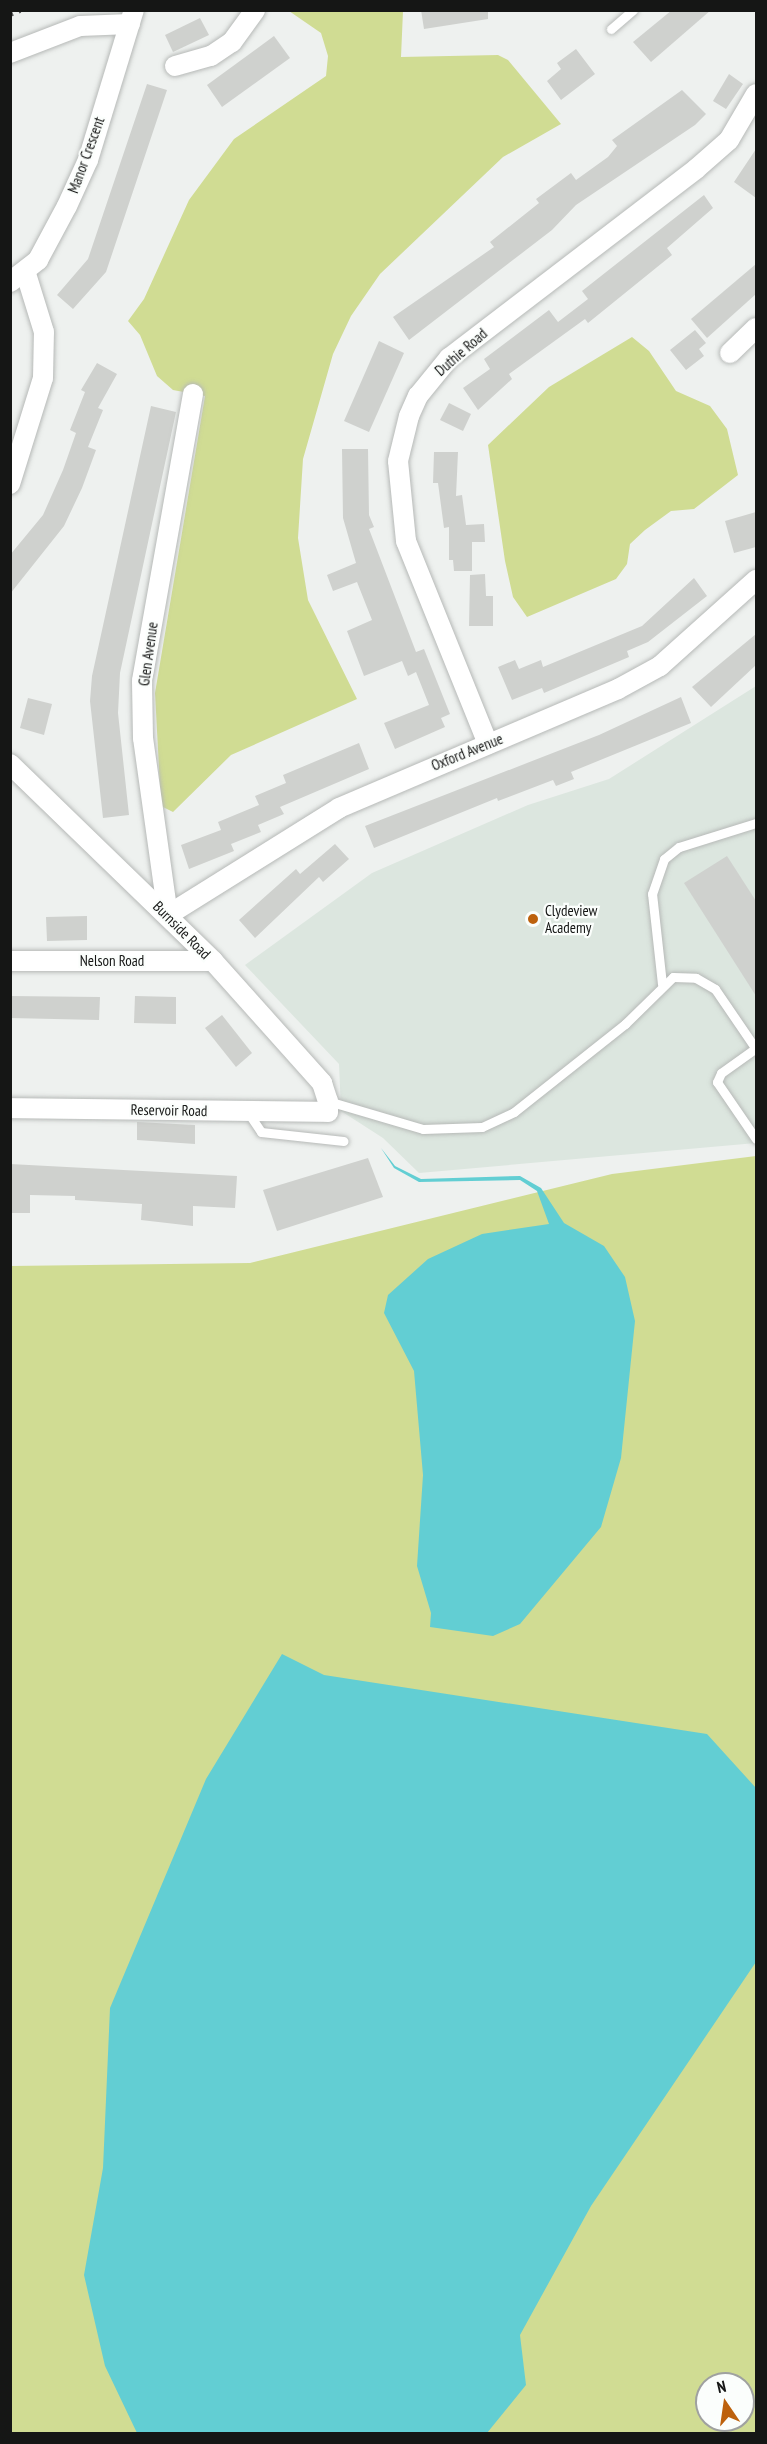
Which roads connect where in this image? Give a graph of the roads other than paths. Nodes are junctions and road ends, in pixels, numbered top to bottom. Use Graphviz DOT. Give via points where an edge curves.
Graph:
graph roads {
  1 [pos="255,10"];
  2 [pos="633,10"];
  3 [pos="132,17"];
  4 [pos="611,29"];
  5 [pos="10,53"];
  6 [pos="176,66"];
  7 [pos="756,94"];
  8 [pos="18,278"];
  9 [pos="756,328"];
  10 [pos="730,353"];
  11 [pos="193,394"];
  12 [pos="10,484"];
  13 [pos="756,579"];
  14 [pos="488,744"];
  15 [pos="10,764"];
  16 [pos="756,822"];
  17 [pos="168,915"];
  18 [pos="10,961"];
  19 [pos="213,961"];
  20 [pos="662,984"];
  21 [pos="756,1049"];
  22 [pos="328,1107"];
  23 [pos="10,1108"];
  24 [pos="248,1111"];
  25 [pos="756,1139"];
  26 [pos="344,1141"];
  1 -- 6 [label="street" via="232,42 211,56"];
  2 -- 4 [label="lane"];
  3 -- 5 [label="street" via="80,26"];
  3 -- 8 [label="street, Manor Crescent" via="87,160 47,246"];
  7 -- 14 [label="street, Duthie Road" via="729,140 696,170 449,358 418,396 409,416 398,461 406,541"];
  8 -- 12 [label="street" via="44,332 43,378"];
  9 -- 10 [label="street"];
  11 -- 17 [label="street, Glen Avenue" via="142,681 144,750"];
  13 -- 14 [label="street, Oxford Avenue" via="660,666"];
  14 -- 17 [label="street, Oxford Avenue" via="339,808"];
  15 -- 17 [label="street, Burnside Road"];
  16 -- 20 [label="lane" via="679,848 664,859 652,894"];
  17 -- 19 [label="street, Burnside Road"];
  18 -- 19 [label="street, Nelson Road"];
  19 -- 22 [label="street, Burnside Road" via="322,1083"];
  20 -- 21 [label="lane" via="685,976 705,982"];
  20 -- 22 [label="lane" via="626,1024 514,1112 482,1127 423,1129"];
  21 -- 25 [label="lane" via="721,1073 717,1082"];
  22 -- 24 [label="street, Reservoir Road"];
  23 -- 24 [label="street, Reservoir Road"];
  24 -- 26 [label="lane" via="261,1132"];
}
